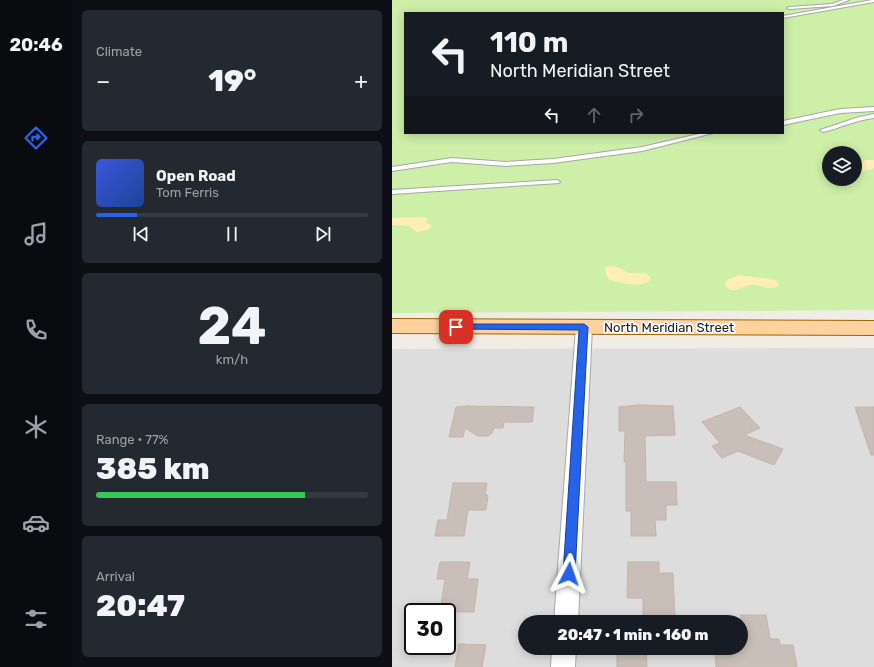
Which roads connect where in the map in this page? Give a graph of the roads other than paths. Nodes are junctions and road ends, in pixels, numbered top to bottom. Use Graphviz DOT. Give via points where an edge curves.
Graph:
graph roads {
  1 [pos="847,0"];
  2 [pos="874,1"];
  3 [pos="789,8"];
  4 [pos="784,17"];
  5 [pos="874,109"];
  6 [pos="874,116"];
  7 [pos="784,123"];
  8 [pos="823,130"];
  9 [pos="706,134"];
  10 [pos="392,169"];
  11 [pos="557,182"];
  12 [pos="392,192"];
  13 [pos="392,326"];
  14 [pos="584,327"];
  15 [pos="874,328"];
  16 [pos="566,615"];
  17 [pos="564,655"];
  18 [pos="563,667"];
  1 -- 3 [label="lane" via="833,5"];
  2 -- 4 [label="lane"];
  5 -- 7 [label="lane" via="840,111"];
  6 -- 8 [label="lane" via="862,117"];
  9 -- 10 [label="lane" via="642,149 553,161 506,164 452,160"];
  11 -- 12 [label="lane"];
  13 -- 14 [label="main road, North Meridian Street"];
  14 -- 15 [label="main road, North Meridian Street"];
  14 -- 16 [label="street"];
  17 -- 18 [label="street"];
}
